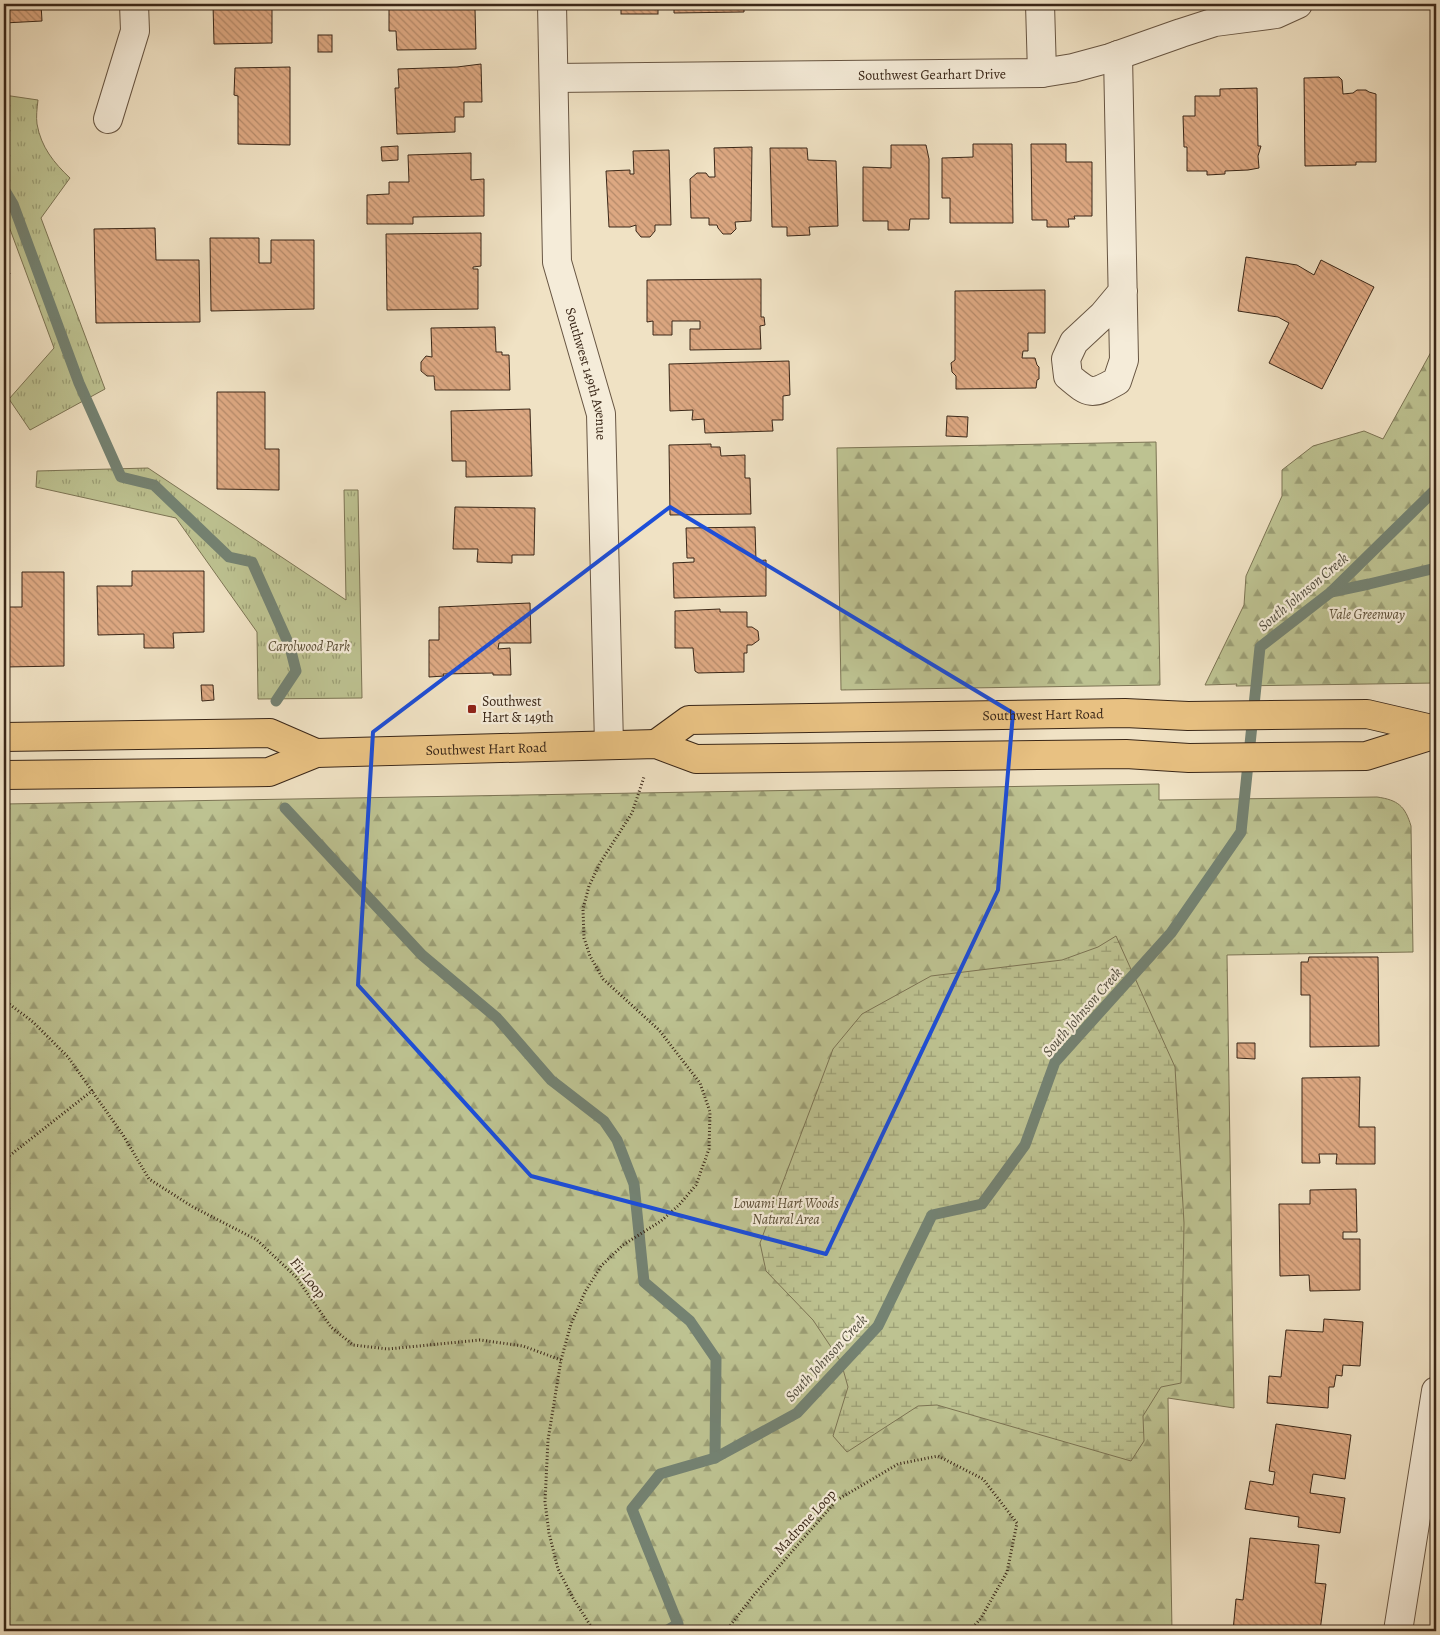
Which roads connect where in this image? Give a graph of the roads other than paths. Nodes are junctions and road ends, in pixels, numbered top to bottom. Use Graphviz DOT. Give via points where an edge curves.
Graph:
graph roads {
  1 [pos="134,4"];
  2 [pos="552,4"];
  3 [pos="1040,4"];
  4 [pos="1298,4"];
  5 [pos="1118,55"];
  6 [pos="1042,72"];
  7 [pos="554,78"];
  8 [pos="108,119"];
  9 [pos="1123,291"];
  10 [pos="1436,730"];
  11 [pos="1436,734"];
  12 [pos="4,737"];
  13 [pos="656,744"];
  14 [pos="609,745"];
  15 [pos="316,752"];
  16 [pos="4,775"];
  17 [pos="1436,1391"];
  18 [pos="1398,1631"];
  1 -- 8 [label="street" via="134,31"];
  2 -- 7 [label="street, Southwest 149th Avenue"];
  3 -- 6 [label="street"];
  4 -- 5 [label="street, Southwest Gearhart Drive" via="1276,14 1215,22"];
  5 -- 6 [label="street, Southwest Gearhart Drive" via="1074,68"];
  5 -- 9 [label="street"];
  6 -- 7 [label="street, Southwest Gearhart Drive"];
  7 -- 14 [label="street, Southwest 149th Avenue" via="557,262 601,414"];
  10 -- 13 [label="main road, Southwest Hart Road" via="1367,714 1188,716 1125,713 689,720"];
  11 -- 13 [label="main road, Southwest Hart Road" via="1366,756 1189,758 1126,754 696,759"];
  12 -- 15 [label="main road, Southwest Hart Road" via="270,733"];
  13 -- 14 [label="main road, Southwest Hart Road"];
  14 -- 15 [label="main road, Southwest Hart Road"];
  15 -- 16 [label="main road, Southwest Hart Road" via="269,772"];
  17 -- 18 [label="street"];
}
